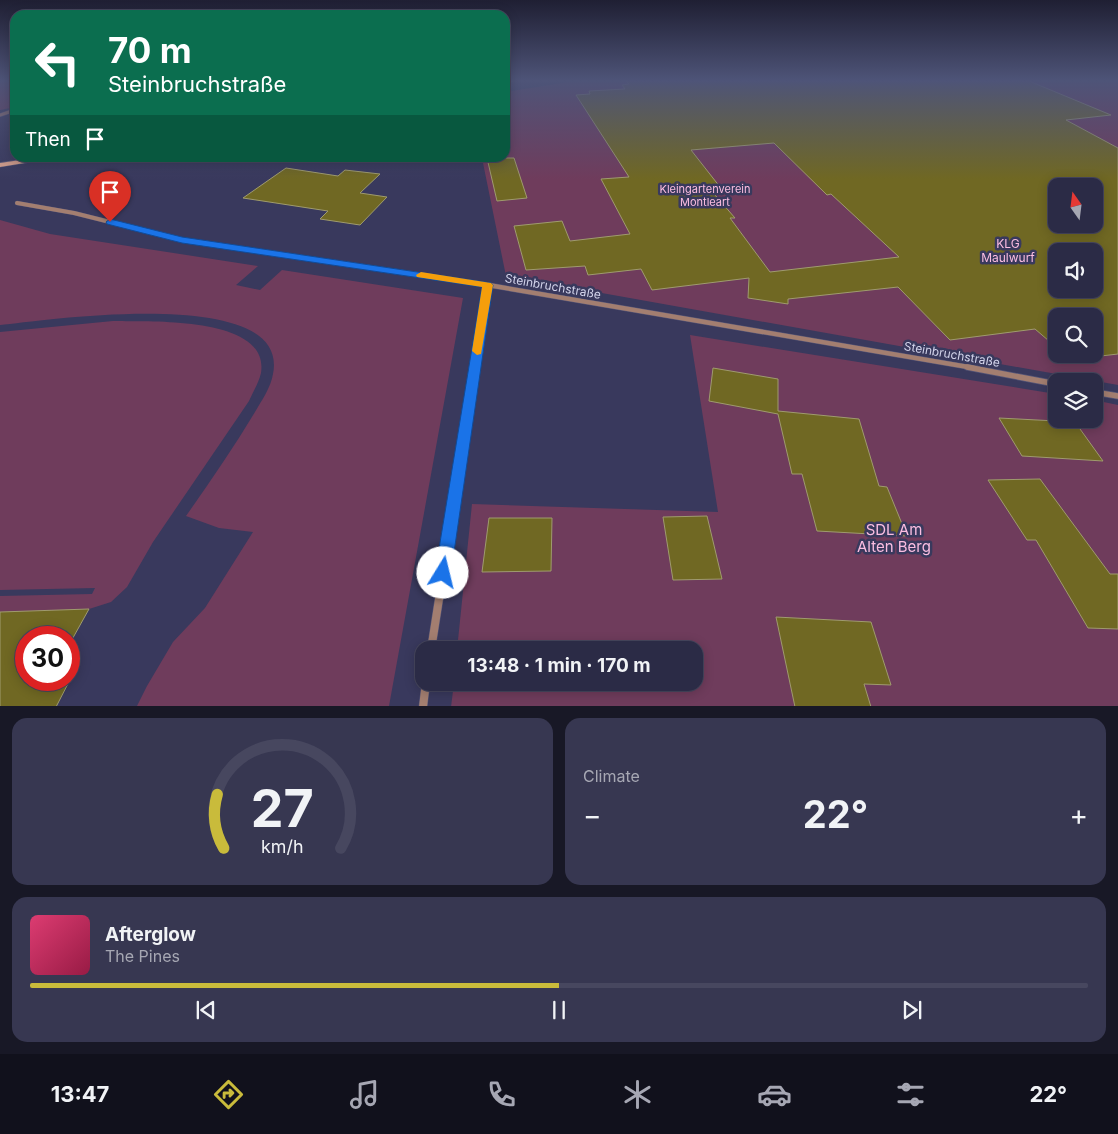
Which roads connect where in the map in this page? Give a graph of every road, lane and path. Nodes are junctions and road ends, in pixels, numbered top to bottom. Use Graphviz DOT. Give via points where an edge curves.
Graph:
graph roads {
  1 [pos="18,162"];
  2 [pos="0,165"];
  3 [pos="17,203"];
  4 [pos="488,285"];
  5 [pos="1048,382"];
  6 [pos="1103,394"];
  7 [pos="1118,396"];
  8 [pos="433,641"];
  9 [pos="425,691"];
  10 [pos="423,706"];
  1 -- 2 [label="main road"];
  3 -- 4 [label="street, Steinbruchstraße" via="74,213 182,240"];
  4 -- 5 [label="street, Steinbruchstraße"];
  4 -- 8 [label="street"];
  6 -- 7 [label="street"];
  9 -- 10 [label="street"];
}
